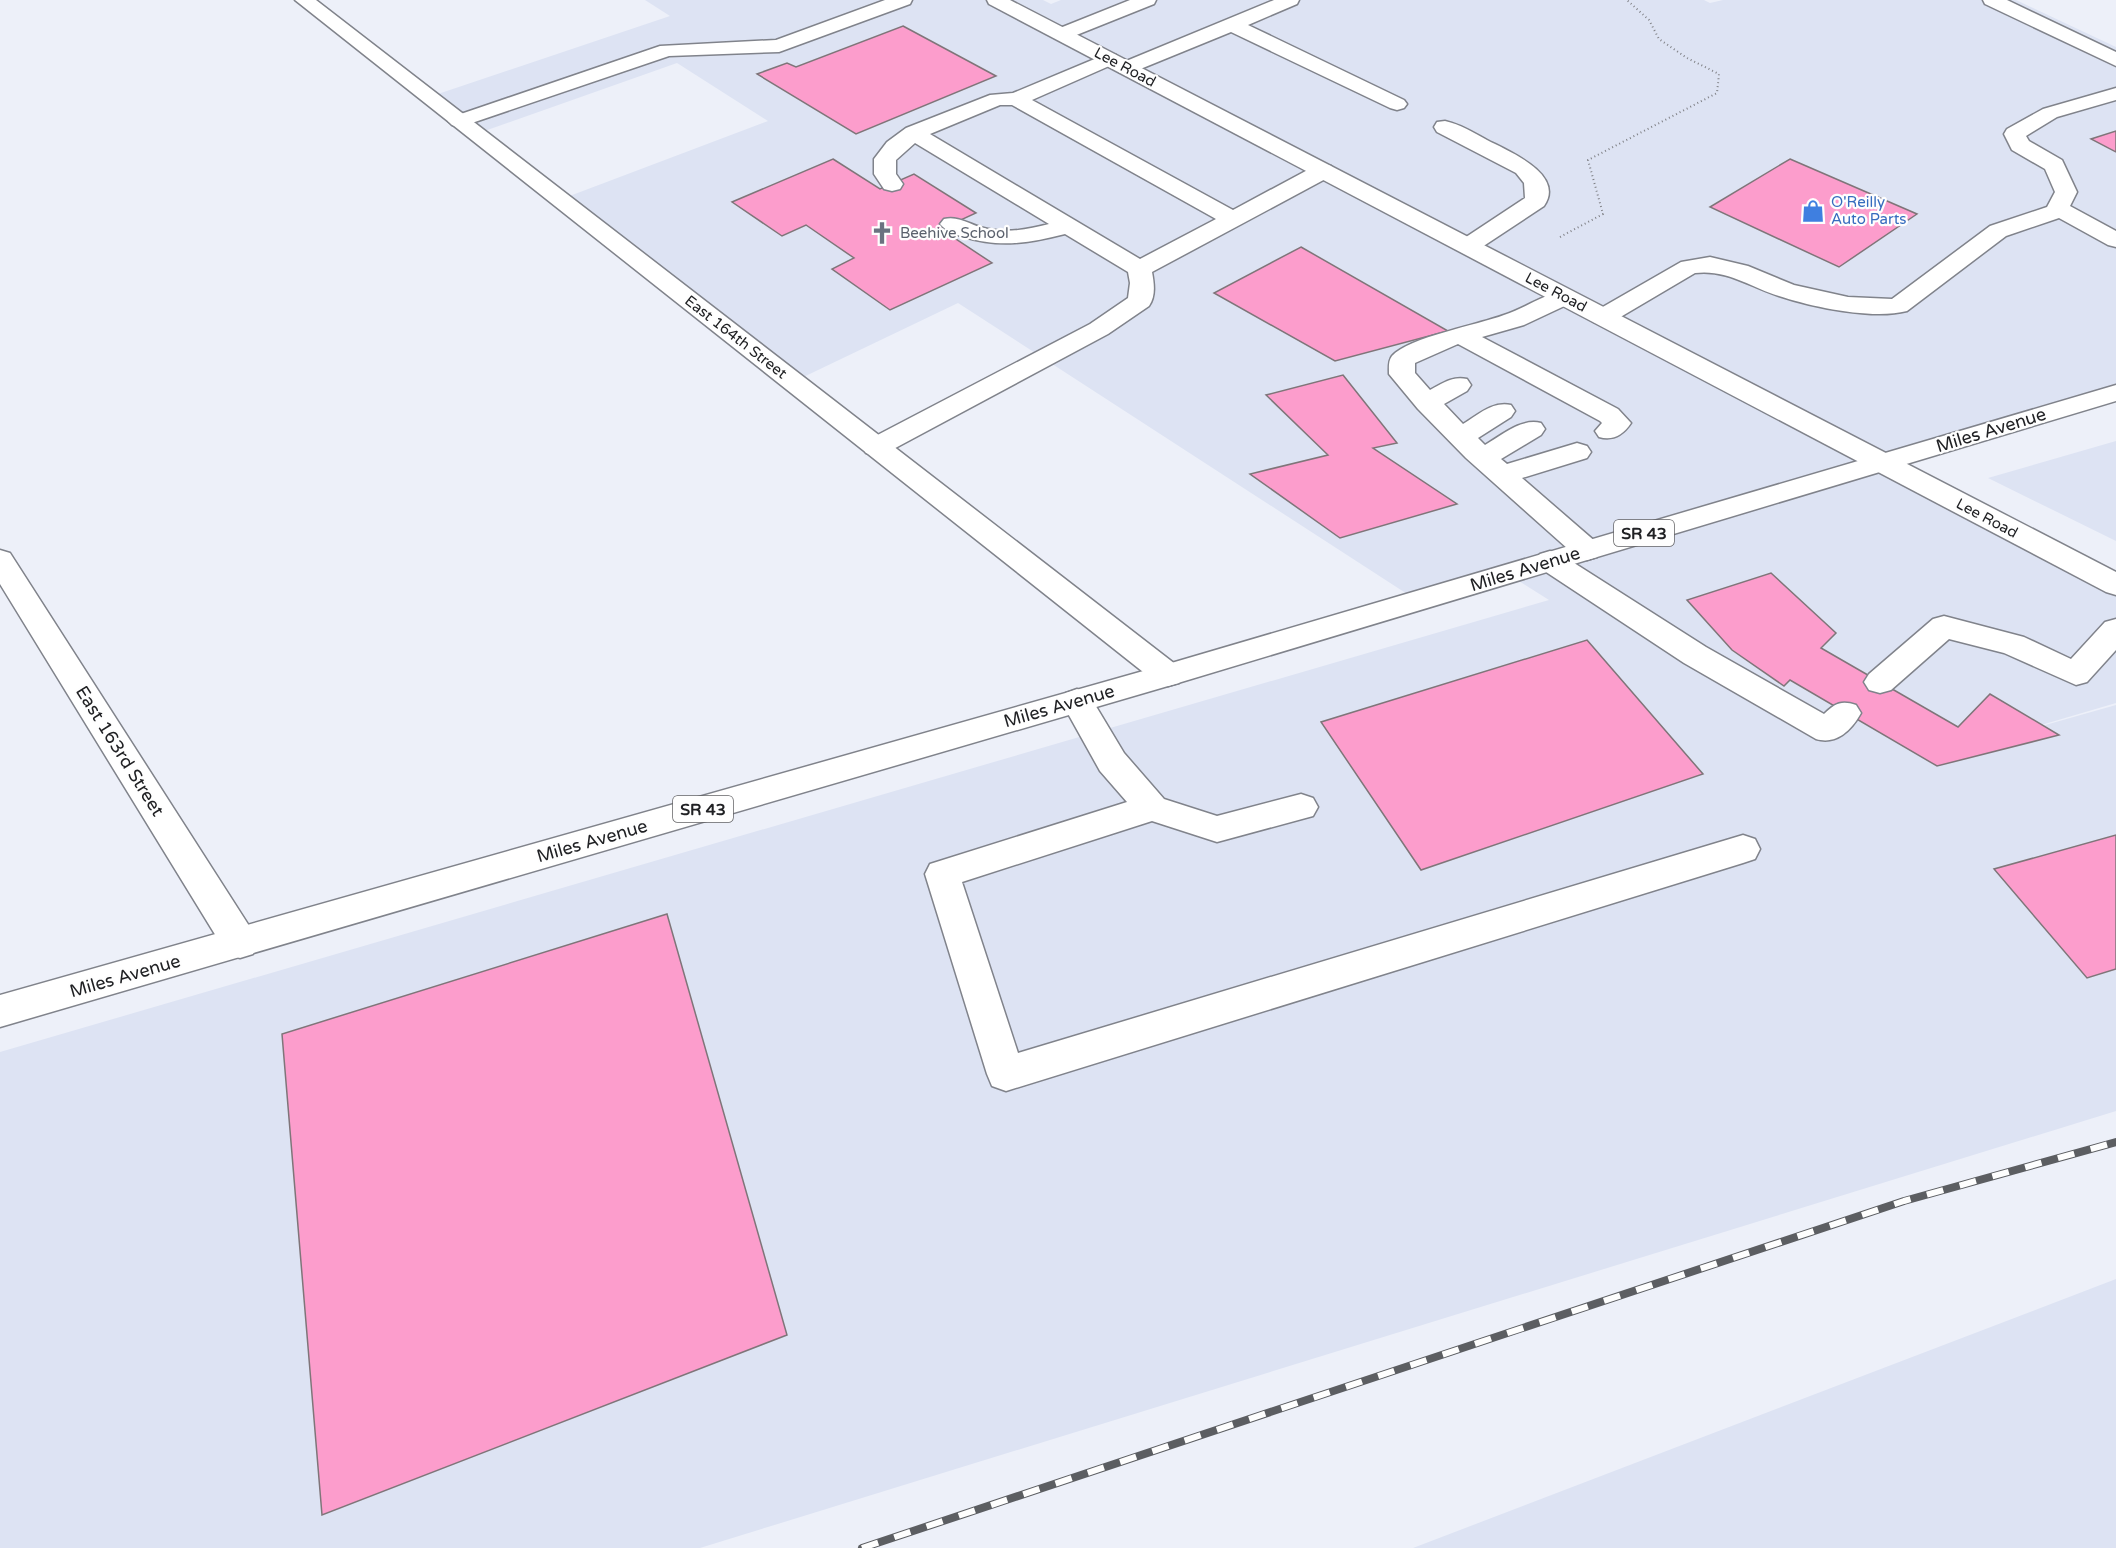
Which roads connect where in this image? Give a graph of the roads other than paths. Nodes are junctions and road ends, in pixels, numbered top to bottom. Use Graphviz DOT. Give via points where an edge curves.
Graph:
graph roads {
  1 [pos="304,0"];
  2 [pos="903,0"];
  3 [pos="996,0"];
  4 [pos="1147,0"];
  5 [pos="1290,0"];
  6 [pos="1992,0"];
  7 [pos="1232,25"];
  8 [pos="1062,34"];
  9 [pos="2116,60"];
  10 [pos="1118,63"];
  11 [pos="2116,94"];
  12 [pos="1016,99"];
  13 [pos="1397,104"];
  14 [pos="459,121"];
  15 [pos="1445,127"];
  16 [pos="914,133"];
  17 [pos="1323,171"];
  18 [pos="892,184"];
  19 [pos="2056,211"];
  20 [pos="1233,219"];
  21 [pos="952,224"];
  22 [pos="1069,226"];
  23 [pos="2116,240"];
  24 [pos="1468,246"];
  25 [pos="1139,269"];
  26 [pos="1564,297"];
  27 [pos="1603,317"];
  28 [pos="1459,335"];
  29 [pos="1458,385"];
  30 [pos="2116,393"];
  31 [pos="1427,402"];
  32 [pos="1502,411"];
  33 [pos="1533,429"];
  34 [pos="1608,431"];
  35 [pos="1461,437"];
  36 [pos="876,447"];
  37 [pos="1577,452"];
  38 [pos="1882,463"];
  39 [pos="1492,466"];
  40 [pos="1587,550"];
  41 [pos="0,560"];
  42 [pos="1550,561"];
  43 [pos="2116,585"];
  44 [pos="2116,630"];
  45 [pos="1168,675"];
  46 [pos="1880,682"];
  47 [pos="1077,701"];
  48 [pos="1845,713"];
  49 [pos="1301,807"];
  50 [pos="1152,808"];
  51 [pos="1743,849"];
  52 [pos="240,943"];
  53 [pos="0,1011"];
  1 -- 14 [label="main road, East 164th Street"];
  2 -- 14 [label="main road" via="779,46 668,50"];
  3 -- 8 [label="main road, Lee Road"];
  4 -- 8 [label="main road"];
  5 -- 7 [label="main road"];
  6 -- 9 [label="main road"];
  7 -- 10 [label="main road"];
  7 -- 13 [label="main road"];
  8 -- 10 [label="main road, Lee Road"];
  10 -- 12 [label="main road"];
  10 -- 17 [label="main road, Lee Road"];
  11 -- 19 [label="main road" via="2044,114 2015,134 2020,145 2054,165 2066,192"];
  12 -- 16 [label="main road" via="997,99"];
  12 -- 20 [label="main road"];
  14 -- 36 [label="main road, East 164th Street"];
  15 -- 24 [label="main road" via="1524,168 1534,178 1538,190 1536,201"];
  16 -- 18 [label="main road" via="885,159 885,174"];
  16 -- 22 [label="main road"];
  17 -- 20 [label="main road"];
  17 -- 24 [label="main road, Lee Road"];
  19 -- 23 [label="main road" via="2061,210"];
  19 -- 27 [label="main road" via="1998,231 1898,306 1848,304 1787,291 1740,271 1710,264 1689,267"];
  20 -- 25 [label="main road"];
  21 -- 22 [label="main road" via="971,234 996,239 1025,238"];
  22 -- 25 [label="main road"];
  24 -- 26 [label="main road, Lee Road"];
  25 -- 36 [label="main road" via="1140,301 1099,329"];
  26 -- 27 [label="main road, Lee Road"];
  26 -- 28 [label="main road" via="1511,321"];
  27 -- 38 [label="main road, Lee Road"];
  28 -- 31 [label="main road" via="1402,360 1402,374"];
  28 -- 34 [label="main road" via="1540,385 1576,404 1609,415 1618,423"];
  29 -- 31 [label="main road"];
  30 -- 38 [label="main road, Miles Avenue / SR 43"];
  31 -- 35 [label="main road"];
  32 -- 35 [label="main road"];
  33 -- 39 [label="main road"];
  35 -- 39 [label="main road"];
  36 -- 45 [label="main road, East 164th Street"];
  37 -- 39 [label="main road"];
  38 -- 40 [label="main road, Miles Avenue / SR 43"];
  38 -- 43 [label="main road, Lee Road"];
  39 -- 40 [label="main road"];
  40 -- 42 [label="main road, Miles Avenue / SR 43"];
  41 -- 52 [label="main road, East 163rd Street"];
  42 -- 45 [label="main road, Miles Avenue / SR 43"];
  42 -- 48 [label="main road" via="1695,655 1827,730"];
  44 -- 46 [label="main road" via="2076,674 2013,645 1944,627"];
  45 -- 47 [label="main road, Miles Avenue / SR 43"];
  47 -- 50 [label="main road" via="1112,762"];
  47 -- 52 [label="main road, Miles Avenue / SR 43"];
  49 -- 50 [label="main road" via="1217,829"];
  50 -- 51 [label="main road" via="942,874 1006,1074"];
  52 -- 53 [label="main road, Miles Avenue / SR 43"];
}
